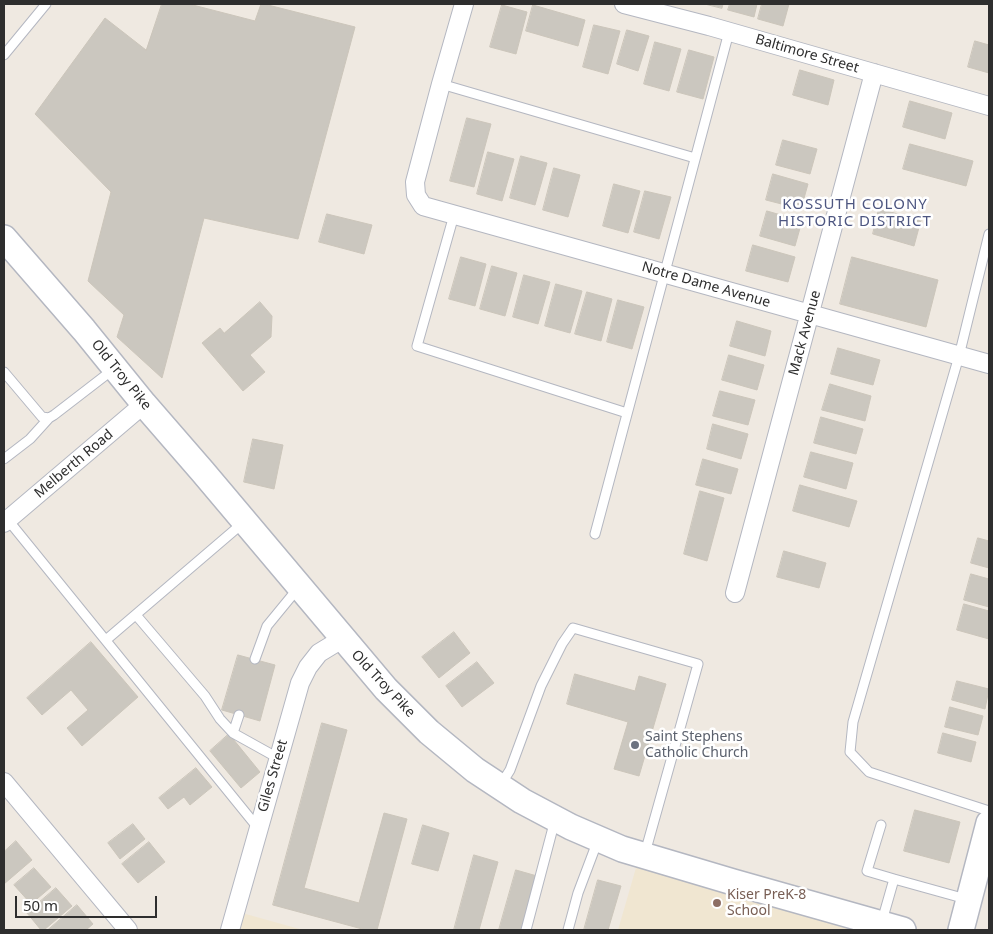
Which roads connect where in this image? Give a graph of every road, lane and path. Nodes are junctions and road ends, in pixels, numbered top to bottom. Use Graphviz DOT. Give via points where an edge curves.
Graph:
graph roads {
  1 [pos="46,4"];
  2 [pos="464,4"];
  3 [pos="624,4"];
  4 [pos="729,32"];
  5 [pos="4,55"];
  6 [pos="874,73"];
  7 [pos="441,84"];
  8 [pos="989,106"];
  9 [pos="695,158"];
  10 [pos="454,215"];
  11 [pos="989,234"];
  12 [pos="4,238"];
  13 [pos="664,273"];
  14 [pos="810,314"];
  15 [pos="959,356"];
  16 [pos="989,364"];
  17 [pos="115,368"];
  18 [pos="4,372"];
  19 [pos="144,404"];
  20 [pos="627,413"];
  21 [pos="49,418"];
  22 [pos="4,459"];
  23 [pos="6,522"];
  24 [pos="245,522"];
  25 [pos="594,534"];
  26 [pos="299,587"];
  27 [pos="735,593"];
  28 [pos="136,614"];
  29 [pos="342,638"];
  30 [pos="106,640"];
  31 [pos="254,660"];
  32 [pos="239,715"];
  33 [pos="233,734"];
  34 [pos="278,758"];
  35 [pos="4,782"];
  36 [pos="500,786"];
  37 [pos="989,811"];
  38 [pos="555,819"];
  39 [pos="989,823"];
  40 [pos="881,825"];
  41 [pos="258,828"];
  42 [pos="598,839"];
  43 [pos="645,856"];
  44 [pos="894,878"];
  45 [pos="970,900"];
  46 [pos="892,927"];
  47 [pos="128,930"];
  48 [pos="230,930"];
  49 [pos="526,930"];
  50 [pos="568,930"];
  51 [pos="961,930"];
  1 -- 5 [label="lane"];
  2 -- 7 [label="street"];
  3 -- 4 [label="street, Baltimore Street"];
  4 -- 6 [label="street, Baltimore Street"];
  4 -- 9 [label="lane"];
  6 -- 8 [label="street, Baltimore Street"];
  6 -- 14 [label="street, Mack Avenue"];
  7 -- 9 [label="lane"];
  7 -- 10 [label="street, Notre Dame Avenue" via="415,182 416,195 423,206"];
  9 -- 13 [label="lane"];
  10 -- 13 [label="street, Notre Dame Avenue"];
  10 -- 20 [label="lane" via="417,346"];
  11 -- 15 [label="lane"];
  12 -- 17 [label="main road, Old Troy Pike"];
  13 -- 14 [label="street, Notre Dame Avenue"];
  13 -- 20 [label="lane"];
  14 -- 15 [label="street, Notre Dame Avenue"];
  14 -- 27 [label="street, Mack Avenue"];
  15 -- 16 [label="street, Notre Dame Avenue"];
  15 -- 37 [label="lane" via="853,722 850,752 869,772"];
  17 -- 19 [label="main road, Old Troy Pike"];
  17 -- 21 [label="lane"];
  18 -- 21 [label="lane" via="42,417"];
  19 -- 23 [label="street, Melberth Road"];
  19 -- 24 [label="main road, Old Troy Pike"];
  20 -- 25 [label="lane"];
  21 -- 22 [label="lane" via="30,439"];
  23 -- 30 [label="lane"];
  24 -- 26 [label="main road, Old Troy Pike"];
  24 -- 28 [label="lane"];
  26 -- 29 [label="main road, Old Troy Pike"];
  26 -- 31 [label="lane" via="267,626"];
  28 -- 30 [label="lane"];
  28 -- 33 [label="lane"];
  29 -- 34 [label="street, Giles Street" via="319,653 308,667 300,683"];
  29 -- 36 [label="main road, Old Troy Pike" via="429,732"];
  30 -- 41 [label="lane"];
  32 -- 33 [label="lane"];
  33 -- 34 [label="lane"];
  34 -- 41 [label="street, Giles Street"];
  35 -- 47 [label="street"];
  36 -- 38 [label="main road, Old Troy Pike"];
  36 -- 43 [label="lane" via="510,770 541,686 573,628 698,664"];
  38 -- 42 [label="main road, Old Troy Pike"];
  38 -- 49 [label="lane"];
  39 -- 45 [label="main road"];
  40 -- 44 [label="lane" via="867,871"];
  41 -- 48 [label="street, Giles Street"];
  42 -- 43 [label="main road, Old Troy Pike"];
  42 -- 50 [label="lane"];
  43 -- 46 [label="main road, Old Troy Pike"];
  44 -- 45 [label="lane"];
  44 -- 46 [label="lane"];
  45 -- 51 [label="main road"];
}
